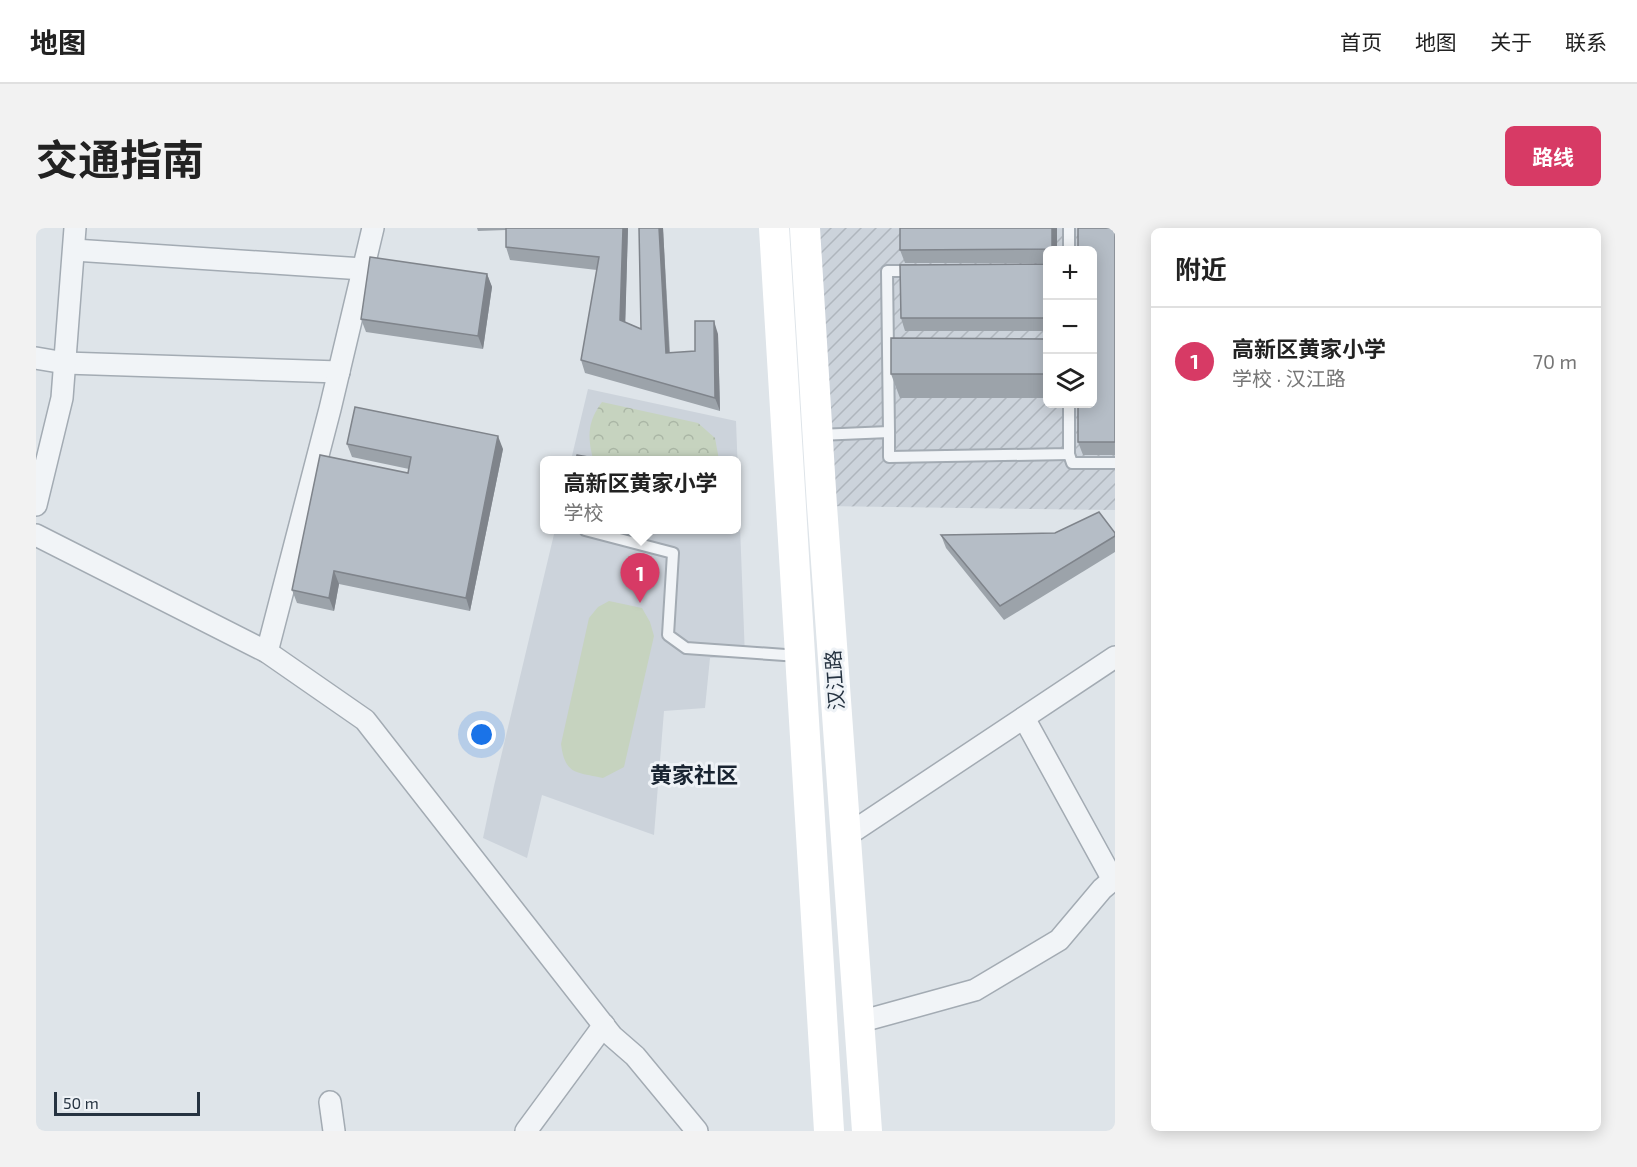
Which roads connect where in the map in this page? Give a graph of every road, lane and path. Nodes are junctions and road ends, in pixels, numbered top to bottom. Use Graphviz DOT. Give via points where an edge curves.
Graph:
graph roads {
  1 [pos="75,228"];
  2 [pos="373,228"];
  3 [pos="774,228"];
  4 [pos="805,228"];
  5 [pos="1069,228"];
  6 [pos="1069,246"];
  7 [pos="74,250"];
  8 [pos="363,269"];
  9 [pos="921,271"];
  10 [pos="36,358"];
  11 [pos="65,363"];
  12 [pos="339,372"];
  13 [pos="1069,408"];
  14 [pos="889,432"];
  15 [pos="818,435"];
  16 [pos="1069,454"];
  17 [pos="1115,463"];
  18 [pos="36,505"];
  19 [pos="600,534"];
  20 [pos="36,535"];
  21 [pos="267,652"];
  22 [pos="801,656"];
  23 [pos="1115,657"];
  24 [pos="1024,718"];
  25 [pos="846,836"];
  26 [pos="1114,879"];
  27 [pos="859,1022"];
  28 [pos="604,1025"];
  29 [pos="330,1102"];
  30 [pos="334,1131"];
  31 [pos="526,1131"];
  32 [pos="697,1131"];
  33 [pos="830,1131"];
  34 [pos="867,1131"];
  1 -- 7 [label="street"];
  2 -- 8 [label="street"];
  3 -- 22 [label="main road, 汉江路"];
  4 -- 15 [label="main road, 汉江路"];
  5 -- 6 [label="lane"];
  7 -- 8 [label="street"];
  7 -- 11 [label="street"];
  8 -- 12 [label="street"];
  9 -- 14 [label="lane" via="887,271 893,345"];
  10 -- 11 [label="street"];
  11 -- 12 [label="street"];
  11 -- 18 [label="street" via="62,398"];
  12 -- 21 [label="street"];
  13 -- 16 [label="lane"];
  14 -- 15 [label="lane"];
  14 -- 16 [label="lane" via="889,457"];
  15 -- 25 [label="main road, 汉江路"];
  16 -- 17 [label="lane" via="1072,463"];
  19 -- 22 [label="lane" via="673,553 669,635 686,648"];
  20 -- 21 [label="street"];
  21 -- 28 [label="street" via="364,720"];
  22 -- 33 [label="main road, 汉江路"];
  23 -- 24 [label="street"];
  24 -- 25 [label="street"];
  24 -- 26 [label="street"];
  25 -- 27 [label="main road, 汉江路"];
  26 -- 27 [label="street" via="1059,940 975,990"];
  27 -- 34 [label="main road, 汉江路"];
  28 -- 31 [label="street"];
  28 -- 32 [label="street"];
  29 -- 30 [label="street"];
}
